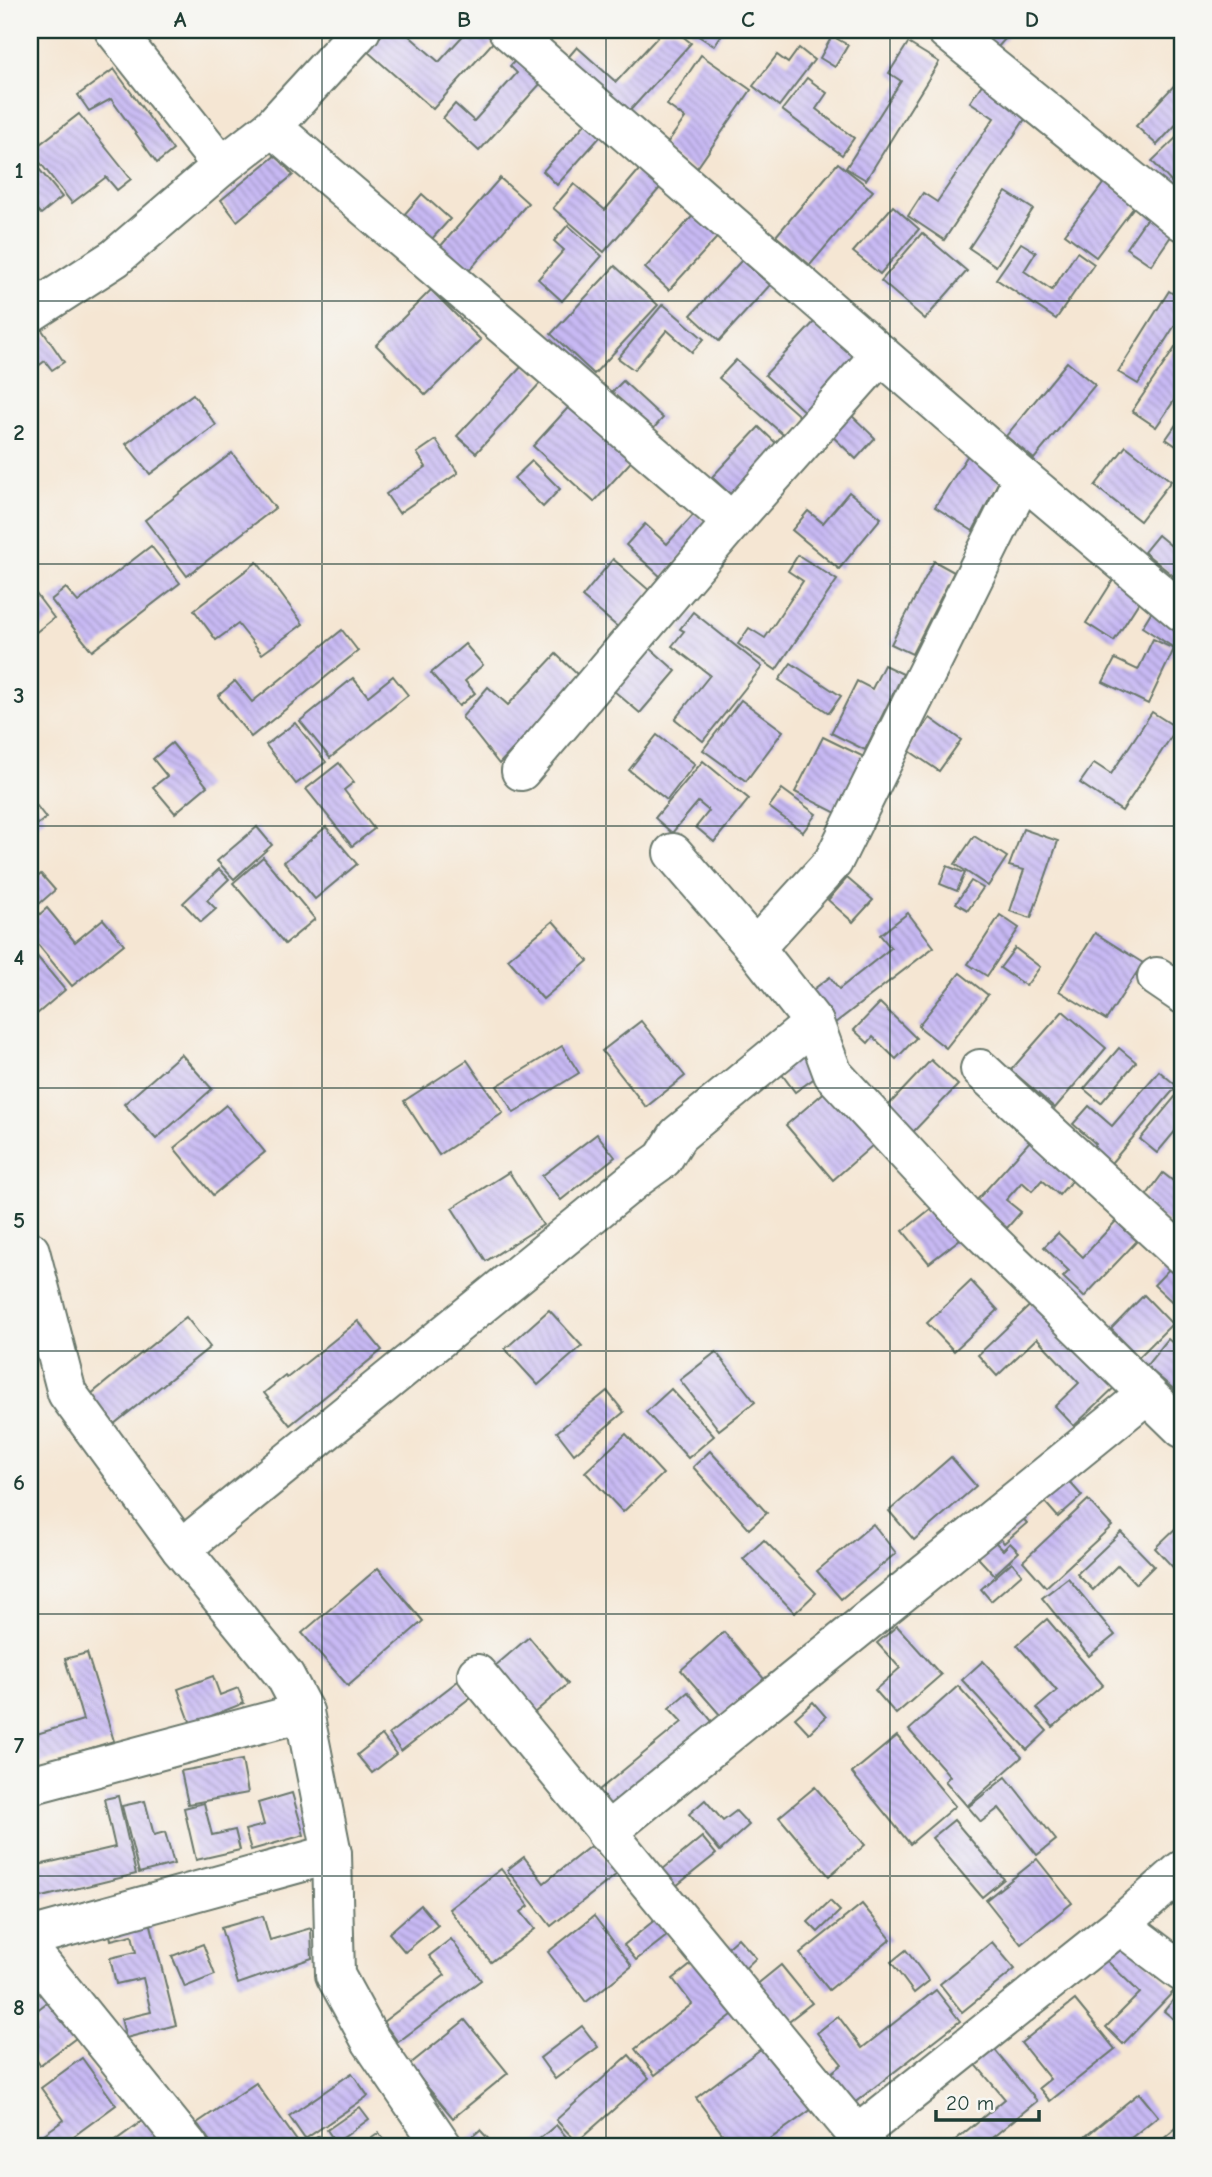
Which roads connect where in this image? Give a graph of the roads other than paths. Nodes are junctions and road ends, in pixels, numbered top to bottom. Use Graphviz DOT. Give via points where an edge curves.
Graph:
graph roads {
  1 [pos="114,30"];
  2 [pos="361,30"];
  3 [pos="508,30"];
  4 [pos="946,30"];
  5 [pos="272,127"];
  6 [pos="222,166"];
  7 [pos="1182,221"];
  8 [pos="30,313"];
  9 [pos="881,354"];
  10 [pos="1023,478"];
  11 [pos="732,522"];
  12 [pos="1182,612"];
  13 [pos="521,771"];
  14 [pos="673,853"];
  15 [pos="755,948"];
  16 [pos="814,1023"];
  17 [pos="980,1069"];
  18 [pos="30,1251"];
  19 [pos="1182,1255"];
  20 [pos="1147,1394"];
  21 [pos="1182,1428"];
  22 [pos="180,1549"];
  23 [pos="477,1674"];
  24 [pos="304,1712"];
  25 [pos="30,1785"];
  26 [pos="606,1832"];
  27 [pos="331,1854"];
  28 [pos="1182,1870"];
  29 [pos="1120,1925"];
  30 [pos="30,1937"];
  31 [pos="30,1950"];
  32 [pos="1182,1972"];
  33 [pos="862,2141"];
  34 [pos="189,2147"];
  35 [pos="443,2147"];
  1 -- 6 [label="street"];
  2 -- 5 [label="street"];
  3 -- 9 [label="street"];
  4 -- 7 [label="street"];
  5 -- 6 [label="street"];
  5 -- 11 [label="street"];
  6 -- 8 [label="street" via="115,258"];
  9 -- 10 [label="street"];
  9 -- 11 [label="street"];
  10 -- 12 [label="street"];
  10 -- 15 [label="street" via="833,862"];
  11 -- 13 [label="street"];
  14 -- 15 [label="street"];
  15 -- 16 [label="street"];
  16 -- 20 [label="street" via="832,1074 962,1213"];
  16 -- 22 [label="street" via="678,1135 663,1159"];
  17 -- 19 [label="street"];
  18 -- 22 [label="street" via="67,1394"];
  20 -- 21 [label="street"];
  20 -- 26 [label="street"];
  22 -- 24 [label="street" via="285,1676"];
  23 -- 26 [label="street"];
  24 -- 25 [label="street"];
  24 -- 27 [label="street"];
  26 -- 33 [label="street"];
  27 -- 30 [label="street"];
  27 -- 35 [label="street" via="335,1975 371,2041"];
  28 -- 29 [label="street"];
  29 -- 32 [label="street"];
  29 -- 33 [label="street"];
  31 -- 34 [label="street"];
}
